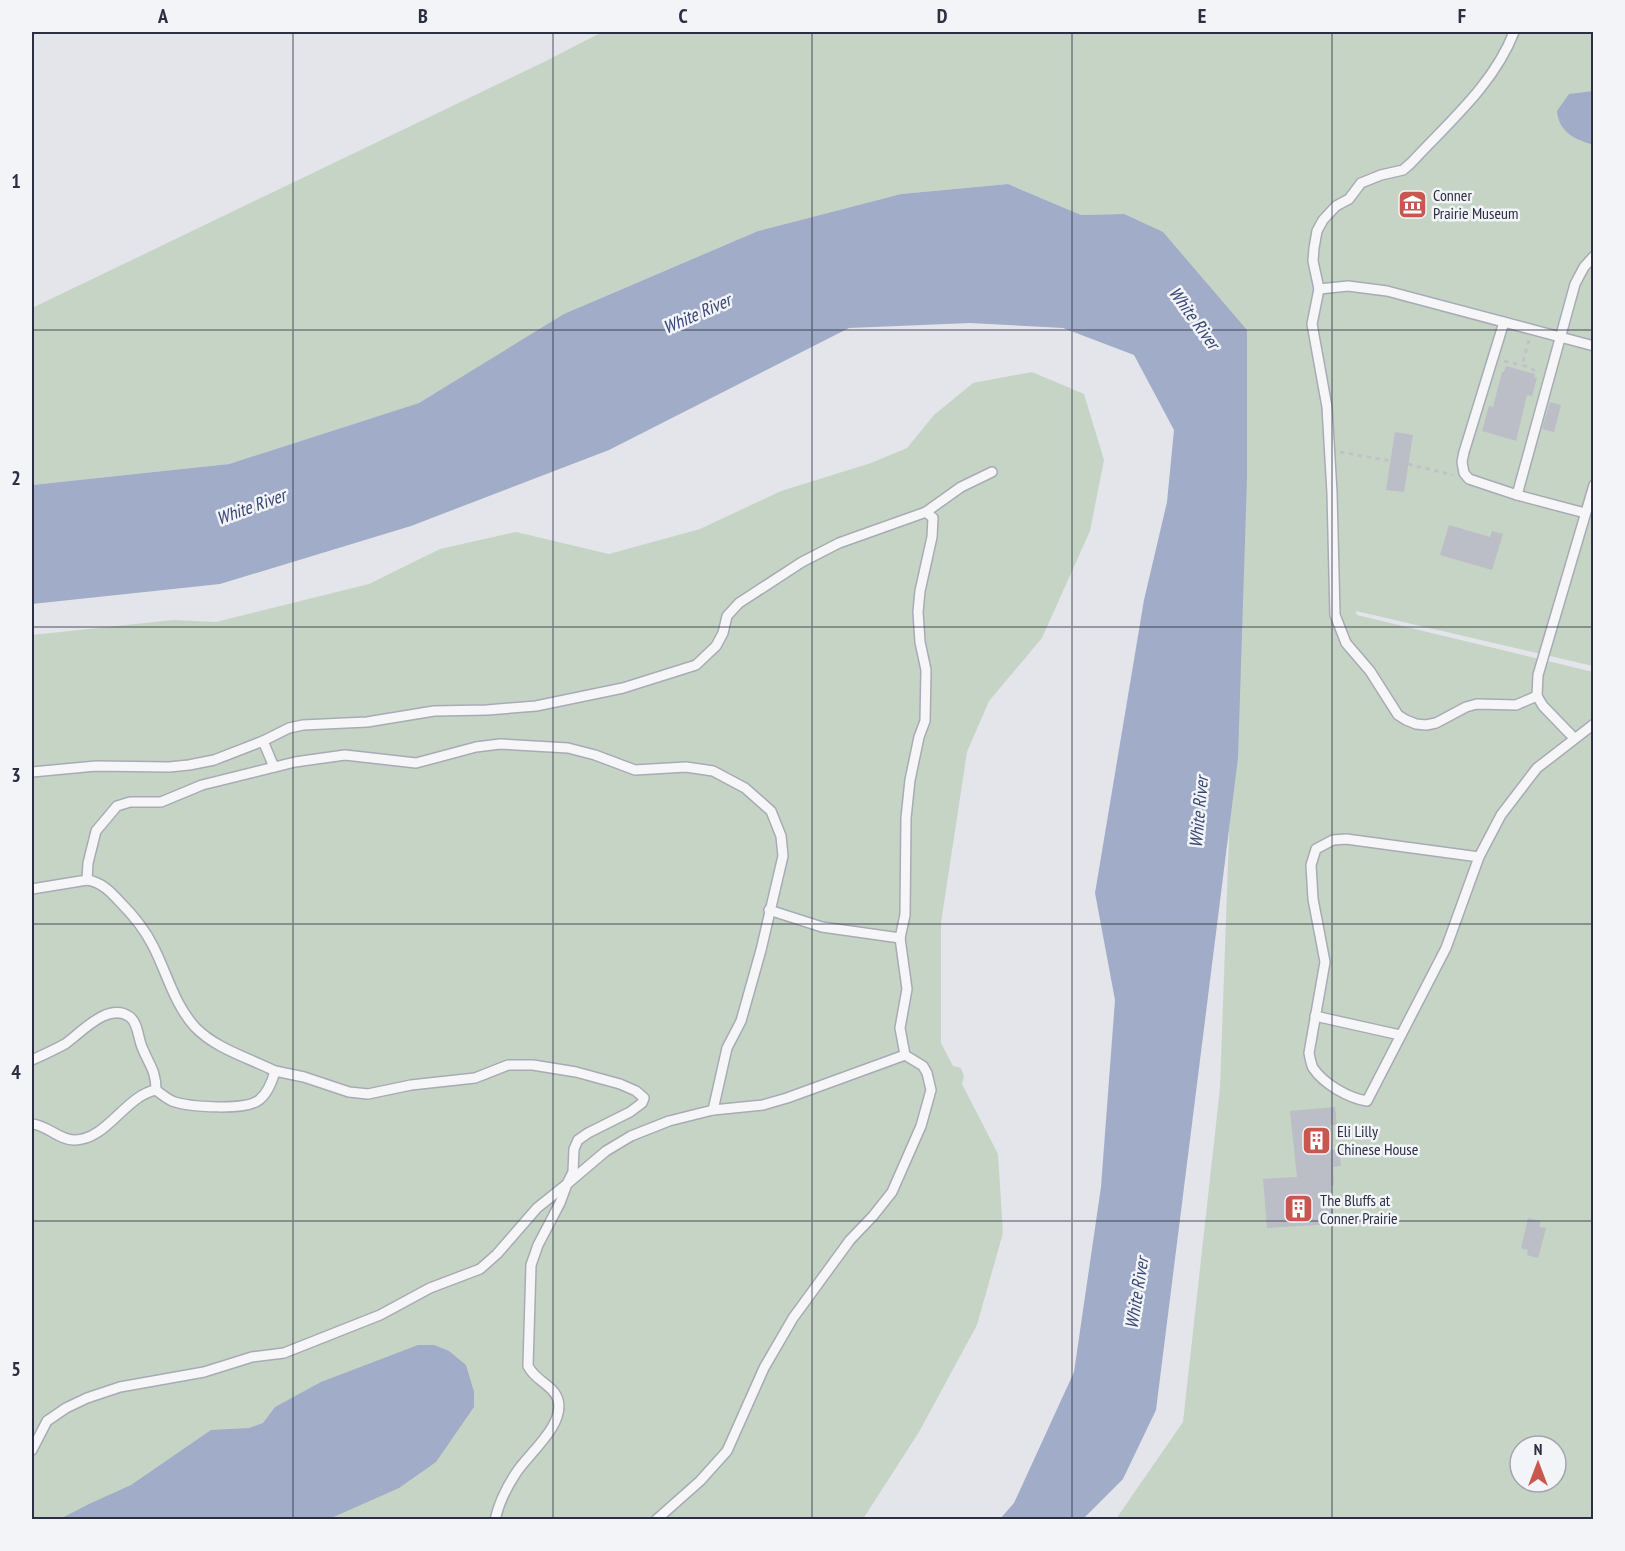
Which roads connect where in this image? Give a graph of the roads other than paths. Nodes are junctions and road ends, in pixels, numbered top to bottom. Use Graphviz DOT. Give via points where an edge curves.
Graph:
graph roads {
  1 [pos="1514,32"];
  2 [pos="1593,256"];
  3 [pos="1319,289"];
  4 [pos="1504,322"];
  5 [pos="1562,338"];
  6 [pos="1593,346"];
  7 [pos="992,472"];
  8 [pos="1593,485"];
  9 [pos="1517,495"];
  10 [pos="926,512"];
  11 [pos="1585,513"];
  12 [pos="1537,696"];
  13 [pos="1593,724"];
  14 [pos="1574,738"];
  15 [pos="263,741"];
  16 [pos="274,767"];
  17 [pos="32,772"];
  18 [pos="1479,857"];
  19 [pos="87,880"];
  20 [pos="32,889"];
  21 [pos="769,910"];
  22 [pos="900,938"];
  23 [pos="1315,1016"];
  24 [pos="1400,1035"];
  25 [pos="905,1055"];
  26 [pos="32,1060"];
  27 [pos="275,1071"];
  28 [pos="156,1090"];
  29 [pos="713,1110"];
  30 [pos="32,1124"];
  31 [pos="567,1184"];
  32 [pos="32,1450"];
  33 [pos="495,1520"];
  34 [pos="656,1520"];
  1 -- 3 [label="lane" via="1506,53 1487,80 1411,163 1403,170 1361,183 1349,199 1323,220 1317,231 1313,261"];
  2 -- 5 [label="lane" via="1575,284"];
  3 -- 4 [label="lane" via="1348,285 1368,288"];
  3 -- 12 [label="lane" via="1312,324 1327,407 1335,615 1346,643 1370,671 1398,715 1416,724 1436,723 1477,704 1516,705"];
  4 -- 5 [label="lane"];
  4 -- 9 [label="lane" via="1462,462 1469,479"];
  5 -- 6 [label="lane"];
  5 -- 9 [label="lane"];
  7 -- 10 [label="lane" via="961,487"];
  8 -- 11 [label="lane"];
  9 -- 11 [label="lane"];
  10 -- 15 [label="lane" via="840,543 802,562 739,603 727,616 716,646 696,665 623,688 536,706 434,711 367,722 303,725"];
  10 -- 22 [label="lane" via="933,518 932,537 918,612 926,670 925,721 910,780 905,915"];
  11 -- 12 [label="lane" via="1540,661"];
  12 -- 14 [label="lane"];
  13 -- 14 [label="lane"];
  14 -- 18 [label="lane" via="1537,768 1502,815"];
  15 -- 16 [label="lane"];
  15 -- 17 [label="lane" via="189,765 96,766"];
  16 -- 19 [label="lane" via="202,785 161,802 117,806 96,831"];
  16 -- 21 [label="lane" via="345,755 416,764 500,744 575,750 635,770 686,767 713,771 758,798 779,827 783,856"];
  18 -- 23 [label="lane" via="1346,839 1333,840 1316,849 1311,865 1312,899 1325,962"];
  18 -- 24 [label="lane" via="1446,948"];
  19 -- 20 [label="lane"];
  19 -- 27 [label="lane" via="105,887 142,928 169,986 193,1025 211,1040"];
  21 -- 22 [label="lane" via="822,927"];
  21 -- 29 [label="lane" via="741,1021 727,1048"];
  22 -- 25 [label="lane" via="907,989 900,1028"];
  23 -- 24 [label="lane"];
  23 -- 24 [label="lane" via="1309,1053 1313,1067 1334,1087 1358,1100 1367,1101"];
  25 -- 29 [label="lane" via="763,1105"];
  25 -- 34 [label="lane" via="922,1066 931,1090 921,1126 892,1192 850,1240 793,1318 764,1368 728,1451 700,1482"];
  26 -- 28 [label="lane" via="67,1042 96,1020 123,1014 134,1022 156,1075"];
  27 -- 28 [label="lane" via="265,1094 242,1107 181,1103"];
  27 -- 31 [label="lane" via="368,1094 474,1078 508,1065 533,1065 609,1081 642,1094 642,1103 630,1112 579,1140"];
  28 -- 30 [label="lane" via="144,1094 84,1139 69,1140"];
  29 -- 31 [label="lane" via="679,1117 631,1136"];
  31 -- 32 [label="lane" via="537,1208 480,1269 284,1353 120,1387 87,1398 47,1421"];
  31 -- 33 [label="lane" via="531,1265 528,1366 534,1376 556,1393 558,1417 517,1472 499,1503"];
}
